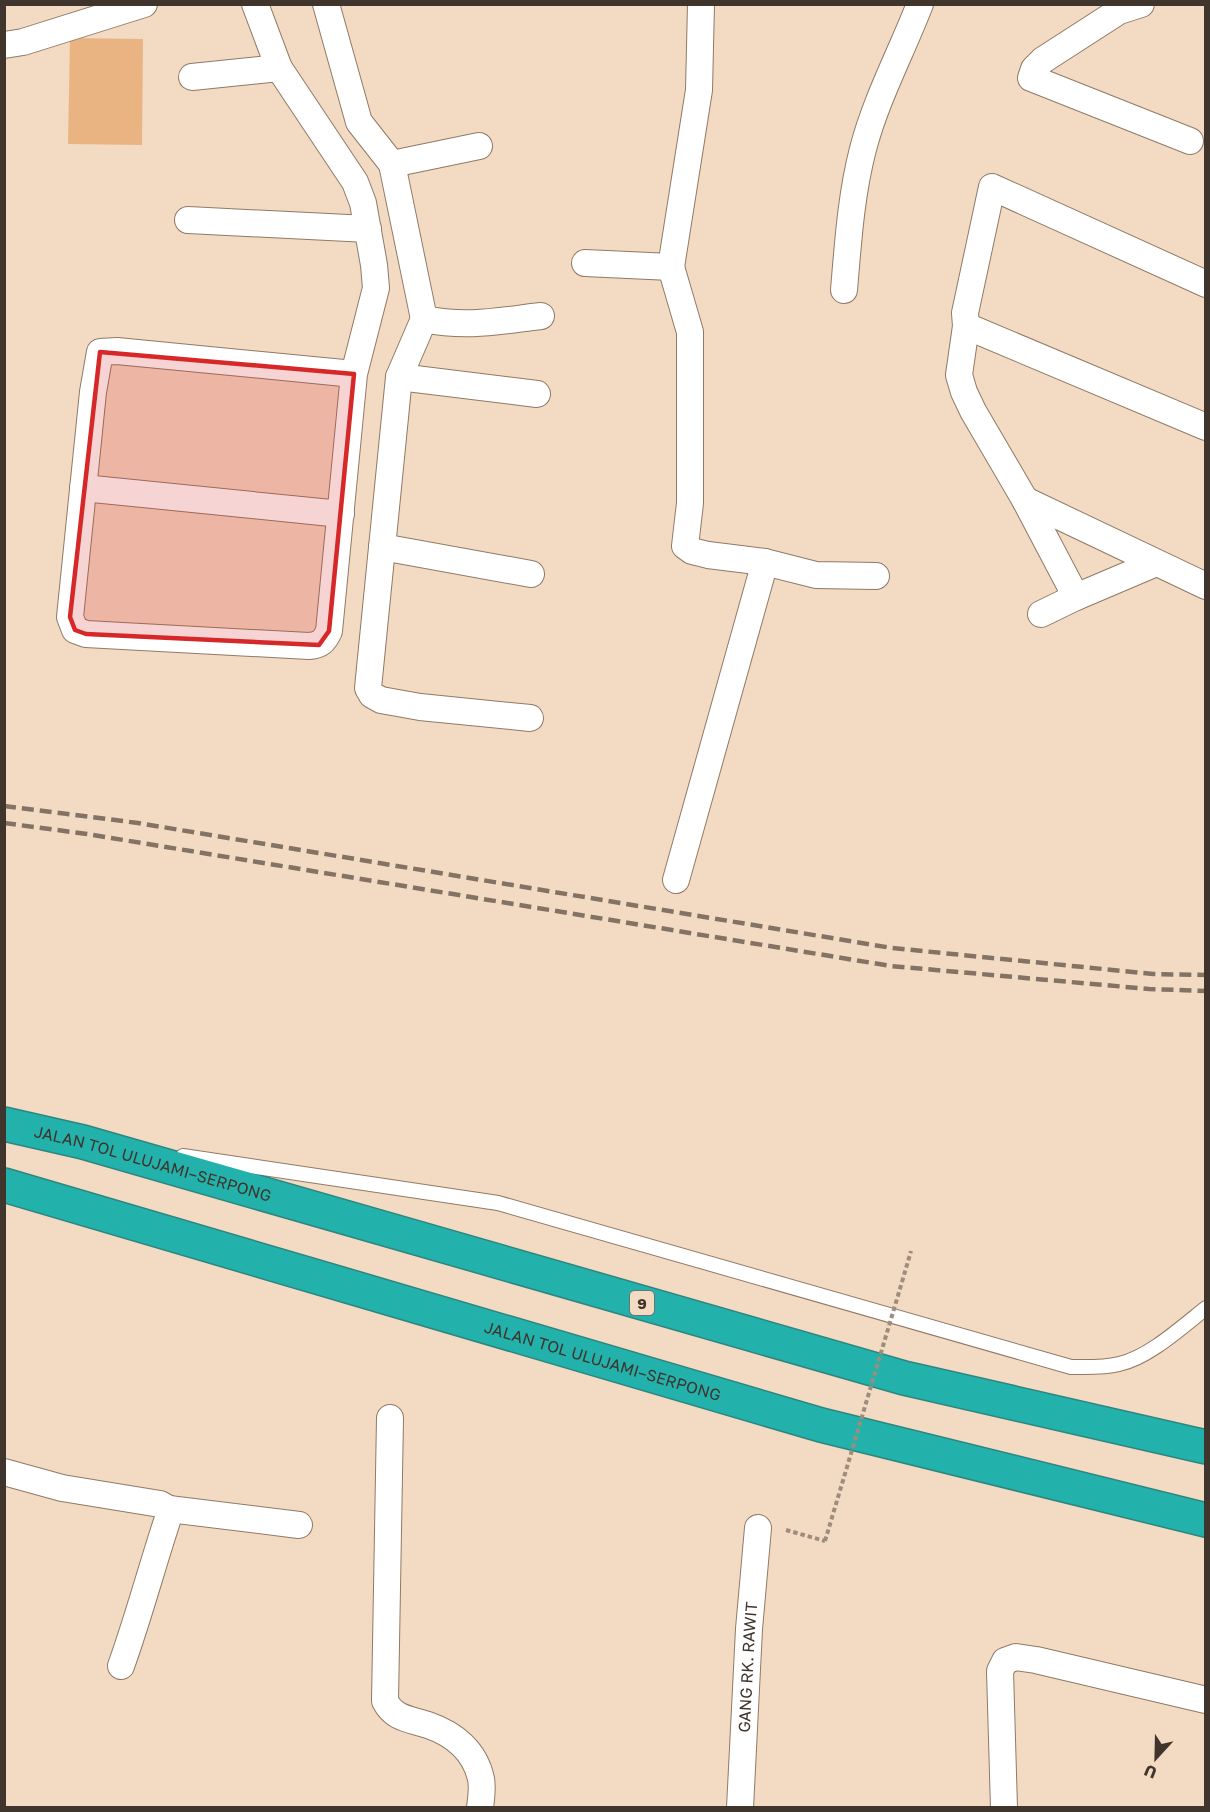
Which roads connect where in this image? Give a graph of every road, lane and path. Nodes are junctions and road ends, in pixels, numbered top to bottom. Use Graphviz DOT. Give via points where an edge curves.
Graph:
graph roads {
  1 [pos="144,4"];
  2 [pos="255,4"];
  3 [pos="326,4"];
  4 [pos="701,4"];
  5 [pos="920,4"];
  6 [pos="1126,7"];
  7 [pos="106,10"];
  8 [pos="4,45"];
  9 [pos="279,68"];
  10 [pos="192,77"];
  11 [pos="1190,141"];
  12 [pos="479,146"];
  13 [pos="392,164"];
  14 [pos="188,220"];
  15 [pos="368,229"];
  16 [pos="585,263"];
  17 [pos="671,267"];
  18 [pos="1206,284"];
  19 [pos="844,290"];
  20 [pos="541,316"];
  21 [pos="424,319"];
  22 [pos="966,326"];
  23 [pos="354,374"];
  24 [pos="399,377"];
  25 [pos="537,394"];
  26 [pos="1206,427"];
  27 [pos="83,488"];
  28 [pos="1025,500"];
  29 [pos="341,514"];
  30 [pos="382,547"];
  31 [pos="765,562"];
  32 [pos="1156,563"];
  33 [pos="531,574"];
  34 [pos="876,576"];
  35 [pos="1206,586"];
  36 [pos="1076,597"];
  37 [pos="1041,614"];
  38 [pos="530,718"];
  39 [pos="676,880"];
  40 [pos="4,1124"];
  41 [pos="83,1142"];
  42 [pos="4,1185"];
  43 [pos="911,1251"];
  44 [pos="1206,1308"];
  45 [pos="390,1418"];
  46 [pos="1206,1447"];
  47 [pos="4,1472"];
  48 [pos="169,1509"];
  49 [pos="1206,1520"];
  50 [pos="299,1525"];
  51 [pos="758,1528"];
  52 [pos="825,1541"];
  53 [pos="122,1666"];
  54 [pos="1206,1700"];
  55 [pos="480,1808"];
  56 [pos="740,1808"];
  57 [pos="1004,1808"];
  1 -- 7 [label="street"];
  2 -- 9 [label="street"];
  3 -- 13 [label="street" via="359,122"];
  4 -- 17 [label="street" via="699,90"];
  5 -- 19 [label="street" via="881,95 863,149 851,212"];
  6 -- 11 [label="street" via="1043,60 1031,78"];
  7 -- 8 [label="street" via="22,42"];
  9 -- 10 [label="street"];
  9 -- 15 [label="street" via="355,182"];
  12 -- 13 [label="street"];
  13 -- 21 [label="street"];
  14 -- 15 [label="street"];
  15 -- 23 [label="street" via="375,288"];
  16 -- 17 [label="street"];
  17 -- 31 [label="street" via="690,332 690,503 685,546 708,555"];
  18 -- 22 [label="street" via="992,187 965,313"];
  20 -- 21 [label="street" via="473,324"];
  21 -- 24 [label="street"];
  22 -- 26 [label="street"];
  22 -- 28 [label="street" via="958,375"];
  23 -- 27 [label="street" via="100,352"];
  23 -- 29 [label="street"];
  24 -- 25 [label="street"];
  24 -- 30 [label="street"];
  27 -- 29 [label="street"];
  27 -- 29 [label="street" via="70,617 75,630 86,634 319,645 329,631"];
  28 -- 32 [label="street"];
  28 -- 36 [label="street"];
  30 -- 33 [label="street"];
  30 -- 38 [label="street" via="368,688 372,695 420,707"];
  31 -- 34 [label="street" via="816,575"];
  31 -- 39 [label="street"];
  32 -- 35 [label="street"];
  32 -- 36 [label="street"];
  36 -- 37 [label="street"];
  40 -- 41 [label="highway, JALAN TOL ULUJAMI–SERPONG / 9"];
  41 -- 44 [label="lane" via="498,1203 1071,1367 1110,1365 1135,1358"];
  41 -- 46 [label="highway, JALAN TOL ULUJAMI–SERPONG / 9" via="904,1378"];
  42 -- 49 [label="highway, JALAN TOL ULUJAMI–SERPONG" via="821,1425"];
  43 -- 52 [label="path, bridge"];
  45 -- 55 [label="street" via="385,1701 390,1711 402,1718 452,1735 471,1754 482,1780"];
  47 -- 48 [label="street"];
  48 -- 50 [label="street"];
  48 -- 53 [label="street"];
  51 -- 56 [label="street, GANG RK. RAWIT"];
  54 -- 57 [label="street" via="1036,1660 1016,1657 1005,1661 1000,1671"];
}
